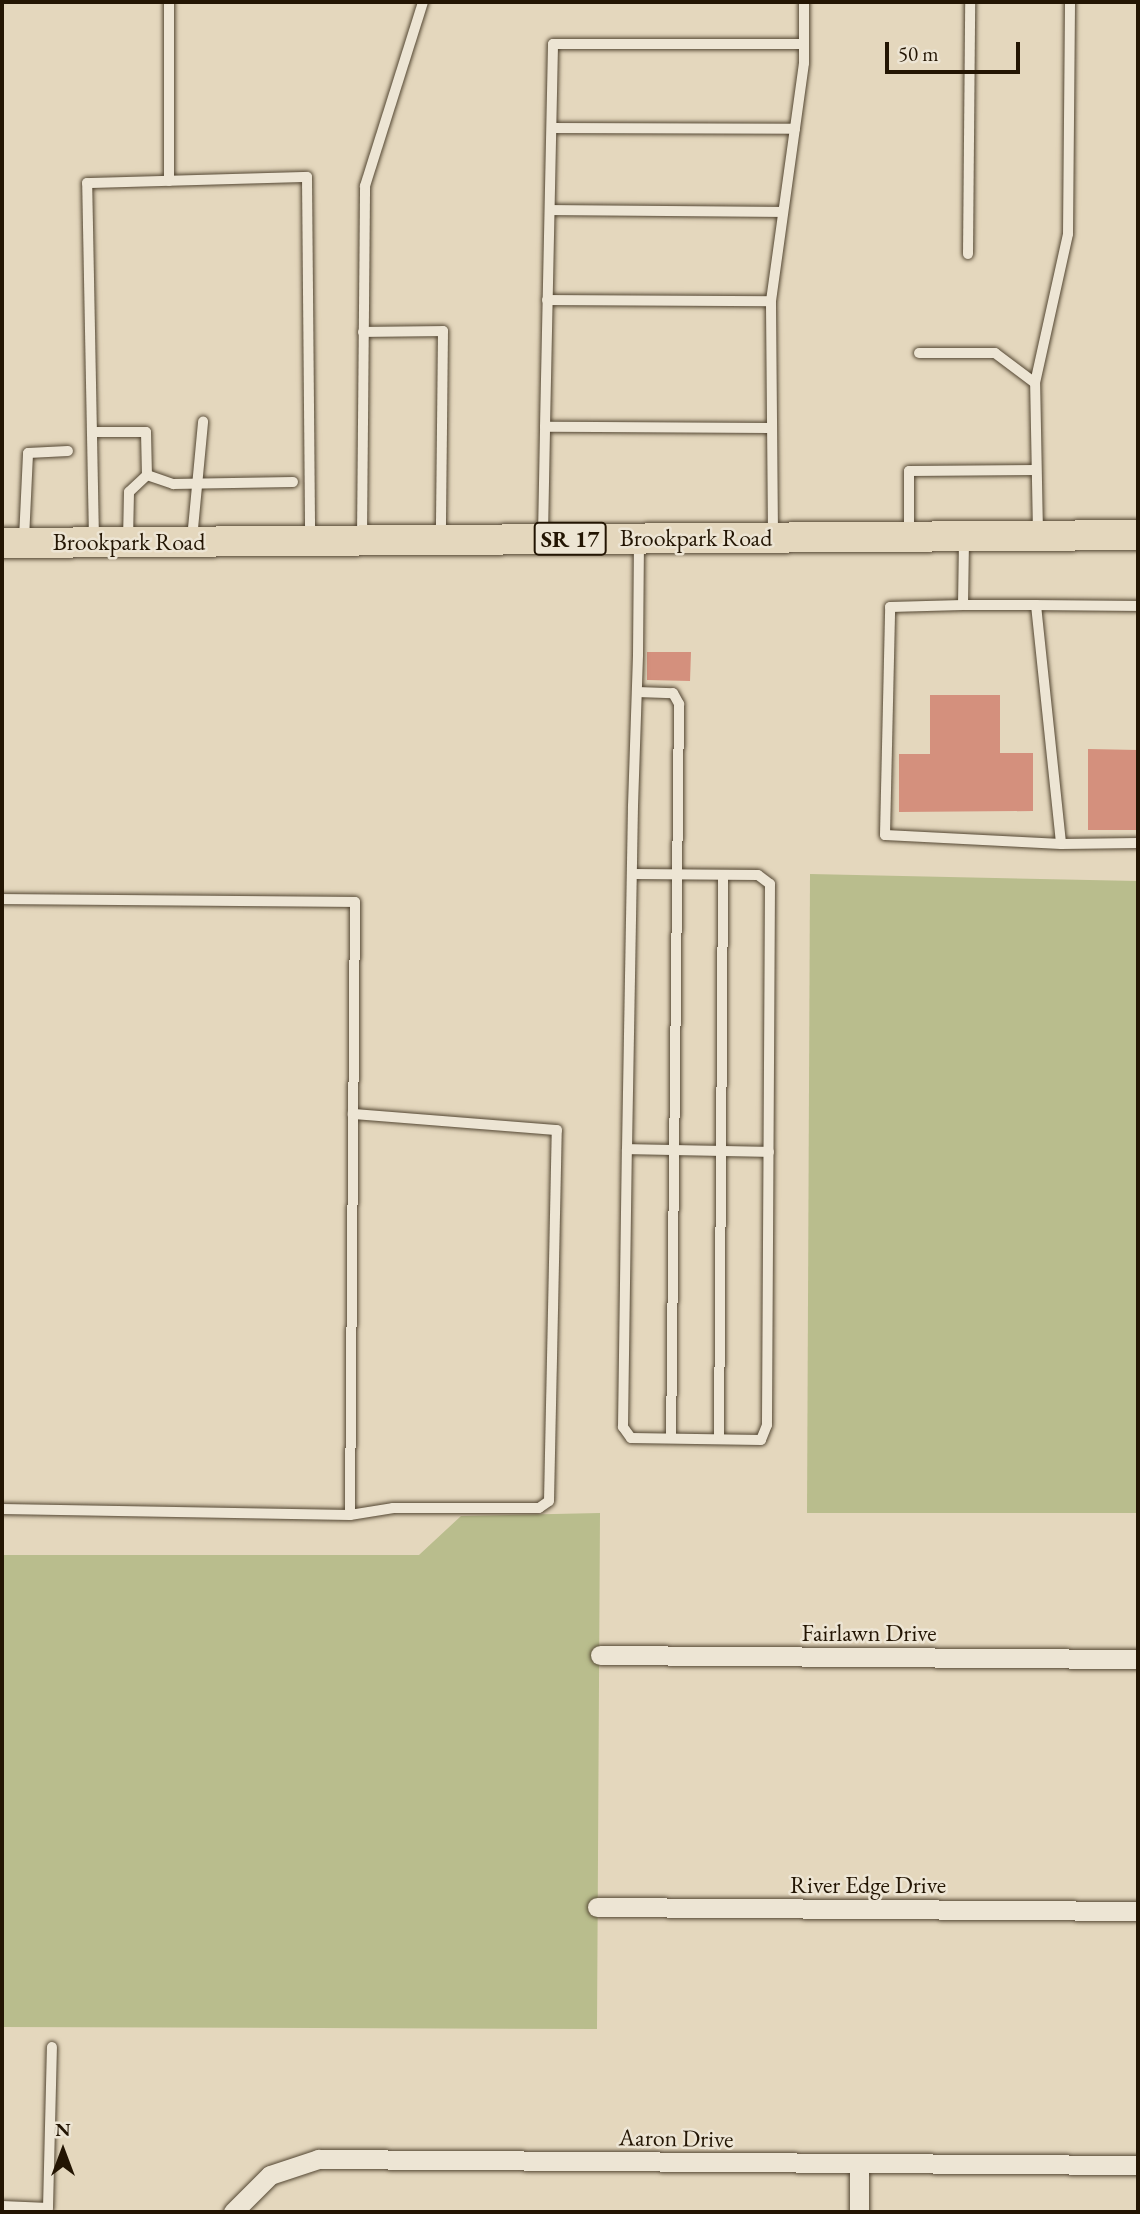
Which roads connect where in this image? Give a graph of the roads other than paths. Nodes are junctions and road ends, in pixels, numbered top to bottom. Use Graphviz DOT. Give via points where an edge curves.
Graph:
graph roads {
  1 [pos="169,2"];
  2 [pos="423,2"];
  3 [pos="804,2"];
  4 [pos="970,2"];
  5 [pos="1070,2"];
  6 [pos="804,44"];
  7 [pos="553,128"];
  8 [pos="795,128"];
  9 [pos="169,181"];
  10 [pos="550,210"];
  11 [pos="783,212"];
  12 [pos="968,254"];
  13 [pos="547,300"];
  14 [pos="771,301"];
  15 [pos="363,332"];
  16 [pos="919,353"];
  17 [pos="1035,383"];
  18 [pos="203,422"];
  19 [pos="545,427"];
  20 [pos="770,428"];
  21 [pos="92,432"];
  22 [pos="68,451"];
  23 [pos="1036,470"];
  24 [pos="147,475"];
  25 [pos="293,482"];
  26 [pos="197,484"];
  27 [pos="1138,535"];
  28 [pos="964,536"];
  29 [pos="1038,536"];
  30 [pos="909,537"];
  31 [pos="773,538"];
  32 [pos="543,539"];
  33 [pos="639,539"];
  34 [pos="441,540"];
  35 [pos="310,541"];
  36 [pos="362,541"];
  37 [pos="128,542"];
  38 [pos="192,542"];
  39 [pos="13,543"];
  40 [pos="94,543"];
  41 [pos="963,605"];
  42 [pos="1036,605"];
  43 [pos="1138,606"];
  44 [pos="637,692"];
  45 [pos="1138,843"];
  46 [pos="1061,844"];
  47 [pos="632,874"];
  48 [pos="677,874"];
  49 [pos="723,875"];
  50 [pos="2,899"];
  51 [pos="354,1114"];
  52 [pos="626,1149"];
  53 [pos="674,1150"];
  54 [pos="722,1151"];
  55 [pos="769,1152"];
  56 [pos="671,1438"];
  57 [pos="719,1439"];
  58 [pos="2,1509"];
  59 [pos="350,1515"];
  60 [pos="600,1655"];
  61 [pos="1138,1659"];
  62 [pos="597,1907"];
  63 [pos="1138,1911"];
  64 [pos="52,2047"];
  65 [pos="859,2165"];
  66 [pos="1138,2165"];
  67 [pos="2,2206"];
  68 [pos="48,2210"];
  69 [pos="233,2212"];
  70 [pos="859,2212"];
  1 -- 9 [label="lane"];
  2 -- 15 [label="lane" via="365,186"];
  3 -- 6 [label="lane"];
  4 -- 12 [label="lane"];
  5 -- 17 [label="lane" via="1068,234"];
  6 -- 7 [label="lane" via="553,44"];
  6 -- 8 [label="lane"];
  7 -- 8 [label="lane"];
  7 -- 10 [label="lane"];
  8 -- 11 [label="lane"];
  9 -- 21 [label="lane" via="87,183"];
  9 -- 35 [label="lane" via="307,177"];
  10 -- 11 [label="lane"];
  10 -- 13 [label="lane"];
  11 -- 14 [label="lane"];
  13 -- 14 [label="lane"];
  13 -- 19 [label="lane"];
  14 -- 20 [label="lane"];
  15 -- 34 [label="lane" via="443,331"];
  15 -- 36 [label="lane"];
  16 -- 17 [label="lane" via="995,354"];
  17 -- 23 [label="lane"];
  18 -- 26 [label="lane"];
  19 -- 20 [label="lane"];
  19 -- 32 [label="lane"];
  20 -- 31 [label="lane"];
  21 -- 24 [label="lane" via="146,432"];
  21 -- 40 [label="lane"];
  22 -- 39 [label="lane" via="27,453"];
  23 -- 29 [label="lane"];
  23 -- 30 [label="lane" via="909,471"];
  24 -- 26 [label="lane"];
  24 -- 37 [label="lane" via="129,492"];
  25 -- 26 [label="lane"];
  26 -- 38 [label="lane"];
  27 -- 29 [label="main road, Brookpark Road / SR 17"];
  28 -- 29 [label="main road, Brookpark Road / SR 17"];
  28 -- 30 [label="main road, Brookpark Road / SR 17"];
  28 -- 41 [label="lane"];
  30 -- 31 [label="main road, Brookpark Road / SR 17"];
  31 -- 33 [label="main road, Brookpark Road / SR 17"];
  32 -- 33 [label="main road, Brookpark Road / SR 17"];
  32 -- 34 [label="main road, Brookpark Road / SR 17"];
  33 -- 44 [label="lane"];
  34 -- 36 [label="main road, Brookpark Road / SR 17"];
  35 -- 36 [label="main road, Brookpark Road / SR 17"];
  35 -- 38 [label="main road, Brookpark Road / SR 17"];
  37 -- 38 [label="main road, Brookpark Road / SR 17"];
  37 -- 40 [label="main road, Brookpark Road / SR 17"];
  39 -- 40 [label="main road, Brookpark Road / SR 17"];
  41 -- 42 [label="lane"];
  41 -- 46 [label="lane" via="890,607 885,835"];
  42 -- 43 [label="lane"];
  42 -- 46 [label="lane"];
  44 -- 47 [label="lane"];
  44 -- 48 [label="lane" via="677,697"];
  45 -- 46 [label="lane"];
  47 -- 48 [label="lane"];
  47 -- 52 [label="lane"];
  48 -- 49 [label="lane"];
  48 -- 53 [label="lane"];
  49 -- 54 [label="lane"];
  49 -- 55 [label="lane" via="758,875 771,884"];
  50 -- 51 [label="lane" via="355,902"];
  51 -- 59 [label="lane"];
  51 -- 59 [label="lane" via="557,1130 550,1501 539,1508 393,1508"];
  52 -- 53 [label="lane"];
  52 -- 56 [label="lane" via="623,1427 631,1438"];
  53 -- 54 [label="lane"];
  53 -- 56 [label="lane"];
  54 -- 55 [label="lane"];
  54 -- 57 [label="lane"];
  55 -- 57 [label="lane" via="766,1436"];
  56 -- 57 [label="lane"];
  58 -- 59 [label="lane"];
  60 -- 61 [label="street, Fairlawn Drive"];
  62 -- 63 [label="street, River Edge Drive"];
  64 -- 68 [label="lane"];
  65 -- 66 [label="street, Aaron Drive"];
  65 -- 69 [label="street, Aaron Drive" via="318,2159 270,2175"];
  65 -- 70 [label="street"];
  67 -- 68 [label="lane"];
}
